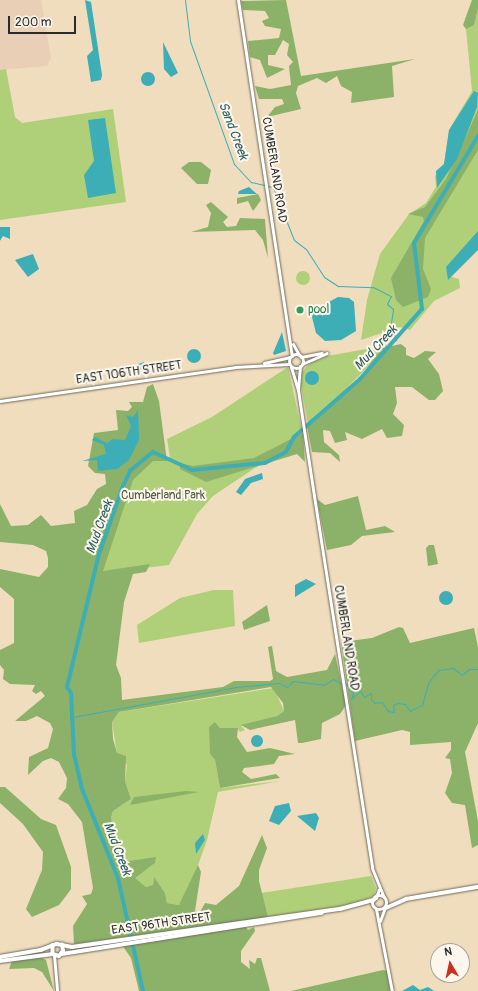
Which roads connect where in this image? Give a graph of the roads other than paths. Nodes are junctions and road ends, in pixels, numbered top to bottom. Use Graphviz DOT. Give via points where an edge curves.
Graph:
graph roads {
  1 [pos="238,0"];
  2 [pos="292,342"];
  3 [pos="291,356"];
  4 [pos="300,356"];
  5 [pos="260,364"];
  6 [pos="301,365"];
  7 [pos="290,366"];
  8 [pos="298,390"];
  9 [pos="0,401"];
  10 [pos="478,887"];
  11 [pos="379,888"];
  12 [pos="385,898"];
  13 [pos="375,899"];
  14 [pos="395,902"];
  15 [pos="365,904"];
  16 [pos="375,908"];
  17 [pos="385,909"];
  18 [pos="380,921"];
  19 [pos="125,941"];
  20 [pos="54,945"];
  21 [pos="62,945"];
  22 [pos="21,954"];
  23 [pos="53,954"];
  24 [pos="60,955"];
  25 [pos="0,957"];
  26 [pos="1,961"];
  27 [pos="55,968"];
  28 [pos="57,991"];
  29 [pos="392,991"];
  1 -- 2 [label="main road, CUMBERLAND ROAD"];
  2 -- 3 [label="main road, CUMBERLAND ROAD"];
  2 -- 4 [label="main road, CUMBERLAND ROAD"];
  3 -- 4 [label="main road, EAST 106TH STREET"];
  3 -- 5 [label="main road, EAST 106TH STREET"];
  3 -- 7 [label="main road, CUMBERLAND ROAD"];
  4 -- 6 [label="main road, CUMBERLAND ROAD"];
  4 -- 6 [label="main road" via="327,352"];
  5 -- 7 [label="main road, EAST 106TH STREET"];
  5 -- 9 [label="main road, EAST 106TH STREET"];
  6 -- 7 [label="main road, EAST 106TH STREET"];
  6 -- 8 [label="main road, CUMBERLAND ROAD"];
  7 -- 8 [label="main road, CUMBERLAND ROAD"];
  8 -- 11 [label="main road, CUMBERLAND ROAD" via="372,868"];
  10 -- 14 [label="main road"];
  11 -- 12 [label="main road, CUMBERLAND ROAD"];
  11 -- 13 [label="main road"];
  12 -- 13 [label="main road"];
  12 -- 14 [label="main road"];
  12 -- 17 [label="main road"];
  13 -- 15 [label="main road, EAST 96TH STREET"];
  13 -- 16 [label="main road"];
  14 -- 17 [label="main road"];
  15 -- 16 [label="main road, EAST 96TH STREET"];
  15 -- 19 [label="main road, EAST 96TH STREET"];
  16 -- 17 [label="main road, EAST 96TH STREET"];
  16 -- 18 [label="main road"];
  17 -- 18 [label="main road"];
  18 -- 29 [label="main road"];
  19 -- 21 [label="main road, EAST 96TH STREET" via="72,947"];
  19 -- 24 [label="main road, EAST 96TH STREET"];
  20 -- 21 [label="main road, EAST 96TH STREET"];
  20 -- 22 [label="main road, EAST 96TH STREET"];
  20 -- 23 [label="main road"];
  21 -- 24 [label="main road"];
  22 -- 25 [label="main road, EAST 96TH STREET"];
  22 -- 26 [label="main road"];
  23 -- 24 [label="main road, EAST 96TH STREET"];
  23 -- 26 [label="main road, EAST 96TH STREET"];
  23 -- 27 [label="main road"];
  24 -- 27 [label="main road"];
  27 -- 28 [label="main road"];
}
